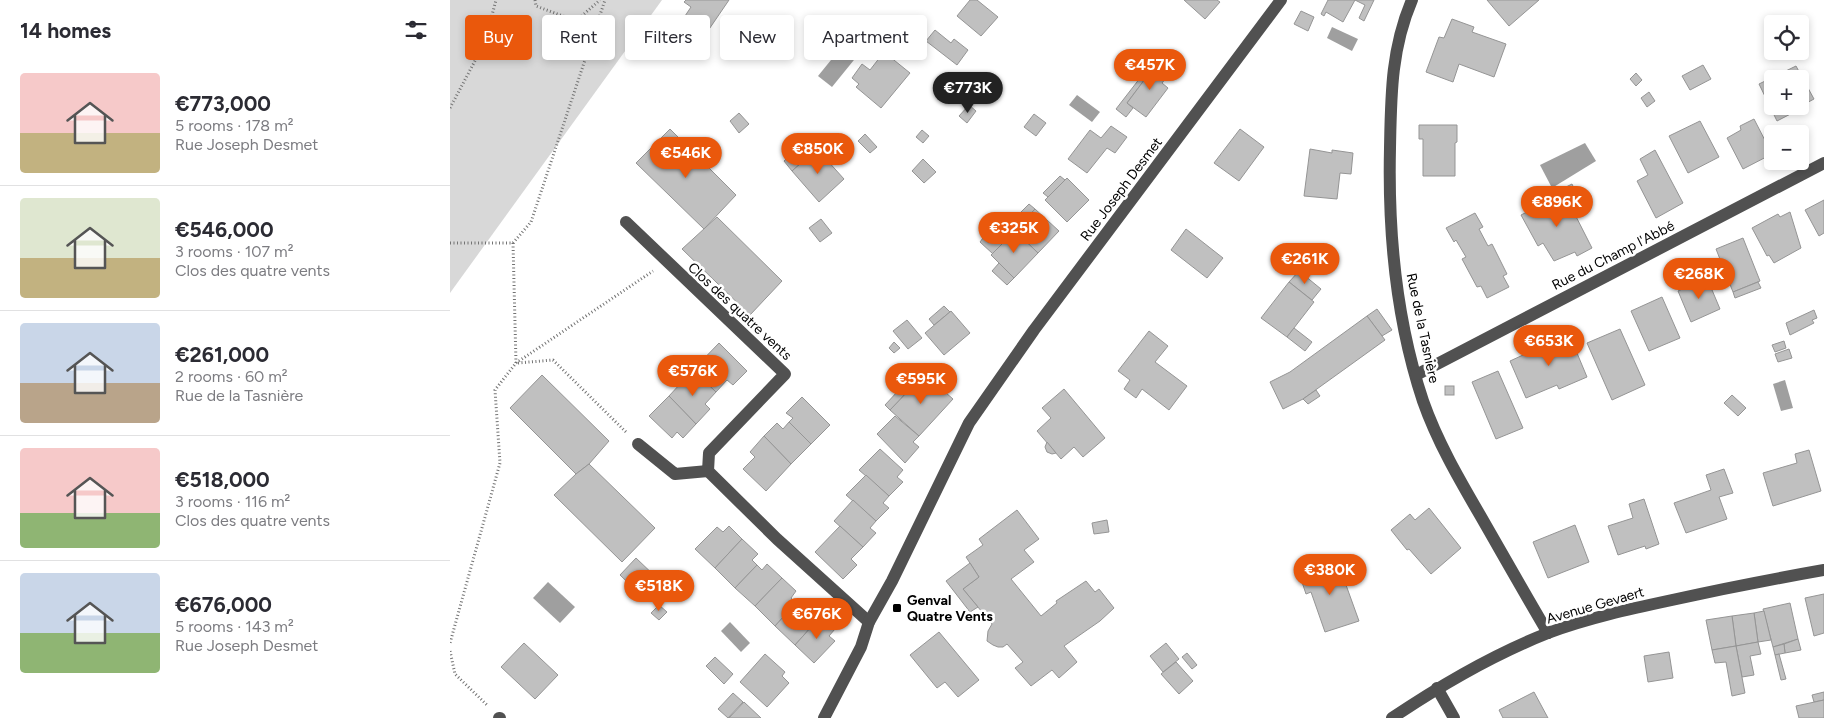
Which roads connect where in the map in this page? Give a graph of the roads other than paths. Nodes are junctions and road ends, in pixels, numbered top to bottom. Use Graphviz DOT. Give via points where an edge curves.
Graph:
graph roads {
  1 [pos="1281,0"];
  2 [pos="1412,0"];
  3 [pos="1824,163"];
  4 [pos="626,222"];
  5 [pos="1416,375"];
  6 [pos="638,444"];
  7 [pos="708,471"];
  8 [pos="1824,570"];
  9 [pos="869,622"];
  10 [pos="1548,633"];
  11 [pos="1436,688"];
  12 [pos="824,718"];
  13 [pos="1392,718"];
  14 [pos="1454,718"];
  1 -- 9 [label="street, Rue Joseph Desmet" via="982,403"];
  2 -- 5 [label="street, Rue de la Tasnière" via="1400,32 1392,78 1389,198 1397,288"];
  3 -- 5 [label="street, Rue du Champ l'Abbé"];
  4 -- 7 [label="street, Clos des quatre vents" via="785,374 709,453"];
  5 -- 10 [label="street, Rue de la Tasnière" via="1424,402 1455,471"];
  6 -- 7 [label="street" via="675,474"];
  7 -- 9 [label="street"];
  8 -- 10 [label="street, Avenue Gevaert" via="1638,607"];
  9 -- 12 [label="street, Rue Joseph Desmet" via="861,647"];
  10 -- 11 [label="street, Avenue Gevaert" via="1487,660"];
  11 -- 13 [label="street, Avenue Gevaert"];
  11 -- 14 [label="street"];
}
